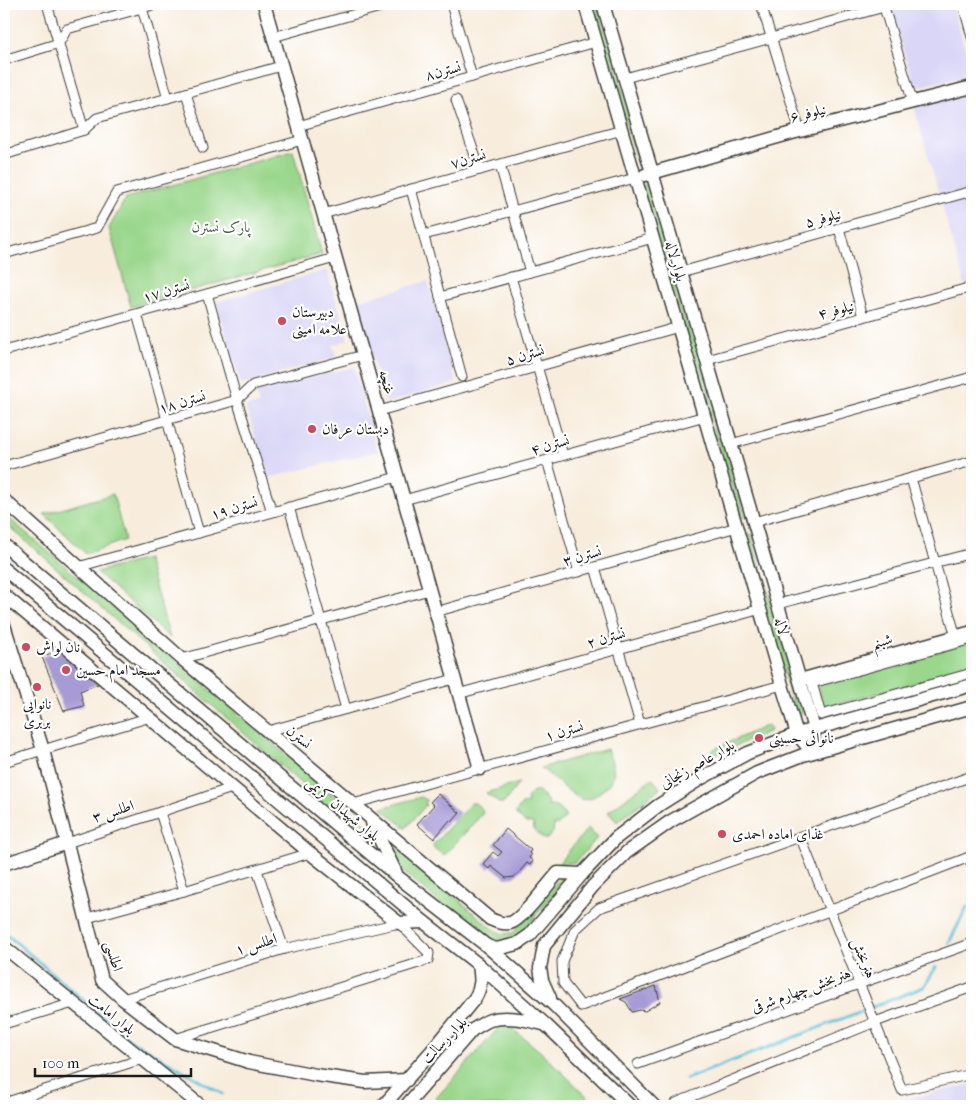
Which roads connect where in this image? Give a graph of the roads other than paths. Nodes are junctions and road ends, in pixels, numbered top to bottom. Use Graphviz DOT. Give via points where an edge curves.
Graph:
graph roads {
  1 [pos="47,4"];
  2 [pos="156,4"];
  3 [pos="264,4"];
  4 [pos="391,4"];
  5 [pos="451,4"];
  6 [pos="585,4"];
  7 [pos="603,4"];
  8 [pos="761,4"];
  9 [pos="964,4"];
  10 [pos="884,6"];
  11 [pos="142,8"];
  12 [pos="273,37"];
  13 [pos="972,37"];
  14 [pos="771,39"];
  15 [pos="596,42"];
  16 [pos="59,44"];
  17 [pos="4,60"];
  18 [pos="281,66"];
  19 [pos="472,77"];
  20 [pos="625,78"];
  21 [pos="972,87"];
  22 [pos="186,93"];
  23 [pos="168,98"];
  24 [pos="456,100"];
  25 [pos="913,103"];
  26 [pos="298,126"];
  27 [pos="84,130"];
  28 [pos="622,130"];
  29 [pos="800,131"];
  30 [pos="302,140"];
  31 [pos="203,148"];
  32 [pos="4,154"];
  33 [pos="500,164"];
  34 [pos="480,170"];
  35 [pos="652,172"];
  36 [pos="635,178"];
  37 [pos="412,189"];
  38 [pos="972,191"];
  39 [pos="513,211"];
  40 [pos="323,214"];
  41 [pos="839,228"];
  42 [pos="424,235"];
  43 [pos="653,238"];
  44 [pos="4,254"];
  45 [pos="336,258"];
  46 [pos="530,272"];
  47 [pos="681,272"];
  48 [pos="511,277"];
  49 [pos="972,287"];
  50 [pos="207,294"];
  51 [pos="440,297"];
  52 [pos="137,314"];
  53 [pos="863,317"];
  54 [pos="679,327"];
  55 [pos="4,351"];
  56 [pos="363,355"];
  57 [pos="707,360"];
  58 [pos="537,366"];
  59 [pos="462,377"];
  60 [pos="972,377"];
  61 [pos="237,400"];
  62 [pos="378,411"];
  63 [pos="705,416"];
  64 [pos="167,420"];
  65 [pos="731,444"];
  66 [pos="562,455"];
  67 [pos="547,460"];
  68 [pos="972,461"];
  69 [pos="4,466"];
  70 [pos="397,477"];
  71 [pos="911,478"];
  72 [pos="4,500"];
  73 [pos="404,500"];
  74 [pos="289,507"];
  75 [pos="272,512"];
  76 [pos="754,522"];
  77 [pos="737,527"];
  78 [pos="199,533"];
  79 [pos="4,546"];
  80 [pos="972,553"];
  81 [pos="935,562"];
  82 [pos="78,567"];
  83 [pos="595,567"];
  84 [pos="4,569"];
  85 [pos="579,572"];
  86 [pos="429,590"];
  87 [pos="4,596"];
  88 [pos="778,604"];
  89 [pos="761,609"];
  90 [pos="435,612"];
  91 [pos="321,620"];
  92 [pos="4,625"];
  93 [pos="972,632"];
  94 [pos="956,637"];
  95 [pos="972,639"];
  96 [pos="618,649"];
  97 [pos="9,658"];
  98 [pos="182,659"];
  99 [pos="972,673"];
  100 [pos="454,679"];
  101 [pos="800,680"];
  102 [pos="782,685"];
  103 [pos="972,685"];
  104 [pos="458,694"];
  105 [pos="972,708"];
  106 [pos="346,709"];
  107 [pos="150,717"];
  108 [pos="640,724"];
  109 [pos="814,729"];
  110 [pos="268,731"];
  111 [pos="797,734"];
  112 [pos="43,750"];
  113 [pos="812,752"];
  114 [pos="4,762"];
  115 [pos="480,769"];
  116 [pos="972,776"];
  117 [pos="232,788"];
  118 [pos="354,804"];
  119 [pos="160,812"];
  120 [pos="370,818"];
  121 [pos="800,836"];
  122 [pos="67,843"];
  123 [pos="310,853"];
  124 [pos="972,856"];
  125 [pos="4,864"];
  126 [pos="257,870"];
  127 [pos="582,874"];
  128 [pos="398,877"];
  129 [pos="184,891"];
  130 [pos="830,911"];
  131 [pos="87,918"];
  132 [pos="424,922"];
  133 [pos="399,923"];
  134 [pos="972,943"];
  135 [pos="486,946"];
  136 [pos="4,947"];
  137 [pos="284,949"];
  138 [pos="479,965"];
  139 [pos="860,984"];
  140 [pos="972,987"];
  141 [pos="123,999"];
  142 [pos="74,1003"];
  143 [pos="554,1004"];
  144 [pos="875,1022"];
  145 [pos="4,1024"];
  146 [pos="547,1026"];
  147 [pos="176,1039"];
  148 [pos="142,1059"];
  149 [pos="638,1064"];
  150 [pos="972,1074"];
  151 [pos="407,1080"];
  152 [pos="4,1103"];
  153 [pos="676,1103"];
  154 [pos="410,1104"];
  155 [pos="201,1106"];
  156 [pos="383,1106"];
  157 [pos="630,1106"];
  158 [pos="654,1106"];
  1 -- 16 [label="street"];
  2 -- 11 [label="street"];
  3 -- 12 [label="main road, غنچه"];
  4 -- 12 [label="street"];
  5 -- 19 [label="street"];
  6 -- 15 [label="main road, بلوار لاله"];
  7 -- 20 [label="main road, بلوار لاله"];
  8 -- 14 [label="street"];
  9 -- 13 [label="street"];
  10 -- 14 [label="street"];
  10 -- 25 [label="street"];
  11 -- 16 [label="street" via="67,29"];
  11 -- 23 [label="street"];
  12 -- 18 [label="main road, غنچه"];
  14 -- 20 [label="street"];
  14 -- 29 [label="street"];
  15 -- 19 [label="street, نسترن۸"];
  15 -- 28 [label="main road, بلوار لاله"];
  16 -- 17 [label="street"];
  16 -- 27 [label="street"];
  18 -- 22 [label="street"];
  18 -- 26 [label="main road, غنچه"];
  19 -- 26 [label="street, نسترن۸"];
  20 -- 35 [label="main road, بلوار لاله"];
  21 -- 25 [label="main road, نیلوفر ۶"];
  22 -- 23 [label="street"];
  22 -- 31 [label="street"];
  23 -- 27 [label="street" via="97,118"];
  24 -- 34 [label="street"];
  25 -- 29 [label="main road, نیلوفر ۶"];
  26 -- 30 [label="main road, غنچه"];
  27 -- 32 [label="street"];
  28 -- 33 [label="street, نسترن۷"];
  28 -- 36 [label="main road, بلوار لاله"];
  29 -- 35 [label="main road, نیلوفر ۶"];
  30 -- 40 [label="main road, غنچه"];
  30 -- 44 [label="street" via="117,192 97,228"];
  33 -- 34 [label="street, نسترن۷"];
  33 -- 39 [label="street"];
  34 -- 37 [label="street, نسترن۷"];
  35 -- 36 [label="main road, نیلوفر ۶"];
  35 -- 47 [label="main road, بلوار لاله"];
  36 -- 39 [label="street"];
  36 -- 43 [label="main road, بلوار لاله"];
  37 -- 40 [label="street, نسترن۷"];
  37 -- 42 [label="street"];
  38 -- 41 [label="street, نیلوفر ۵"];
  39 -- 42 [label="street"];
  39 -- 46 [label="street"];
  40 -- 45 [label="main road, غنچه"];
  41 -- 47 [label="street, نیلوفر ۵"];
  41 -- 53 [label="street"];
  42 -- 51 [label="street"];
  43 -- 46 [label="street"];
  43 -- 54 [label="main road, بلوار لاله"];
  45 -- 50 [label="street, نسترن ۱۷"];
  45 -- 56 [label="main road, غنچه"];
  46 -- 48 [label="street"];
  47 -- 57 [label="main road, بلوار لاله"];
  48 -- 51 [label="street"];
  48 -- 58 [label="street"];
  49 -- 53 [label="street, نیلوفر ۴"];
  50 -- 52 [label="street, نسترن ۱۷"];
  50 -- 61 [label="street"];
  51 -- 59 [label="street"];
  52 -- 55 [label="street, نسترن ۱۷"];
  52 -- 64 [label="street"];
  53 -- 57 [label="street, نیلوفر ۴"];
  54 -- 58 [label="street, نسترن ۵"];
  54 -- 63 [label="main road, بلوار لاله"];
  56 -- 61 [label="street, نسترن ۱۸" via="253,385"];
  56 -- 62 [label="main road, غنچه"];
  57 -- 65 [label="main road, بلوار لاله"];
  58 -- 62 [label="street, نسترن ۵"];
  58 -- 66 [label="street"];
  60 -- 65 [label="street"];
  61 -- 64 [label="street, نسترن ۱۸"];
  61 -- 75 [label="street"];
  62 -- 70 [label="main road, غنچه"];
  63 -- 66 [label="street, نسترن ۴"];
  63 -- 77 [label="main road, بلوار لاله"];
  64 -- 69 [label="street, نسترن ۱۸"];
  64 -- 78 [label="street"];
  65 -- 76 [label="main road, بلوار لاله"];
  66 -- 67 [label="street, نسترن ۴"];
  67 -- 73 [label="street, نسترن ۴"];
  67 -- 85 [label="street"];
  68 -- 71 [label="street"];
  70 -- 73 [label="main road, غنچه"];
  70 -- 74 [label="street, نسترن ۱۹"];
  71 -- 76 [label="street"];
  71 -- 81 [label="street"];
  72 -- 82 [label="main road, نسترن"];
  73 -- 86 [label="main road, غنچه"];
  74 -- 75 [label="street, نسترن ۱۹"];
  74 -- 91 [label="street"];
  75 -- 78 [label="street, نسترن ۱۹"];
  76 -- 77 [label="main road"];
  76 -- 88 [label="main road, لاله"];
  77 -- 83 [label="street, نسترن ۳"];
  77 -- 89 [label="main road, لاله"];
  78 -- 82 [label="street, نسترن ۱۹"];
  79 -- 128 [label="main road, بلوار شهیدان کریمی"];
  80 -- 81 [label="street"];
  81 -- 88 [label="street"];
  81 -- 94 [label="street"];
  82 -- 98 [label="main road, نسترن"];
  83 -- 85 [label="street, نسترن ۳"];
  83 -- 96 [label="street"];
  84 -- 132 [label="main road"];
  85 -- 90 [label="street, نسترن ۳"];
  86 -- 90 [label="main road, غنچه"];
  86 -- 91 [label="street"];
  87 -- 107 [label="main road"];
  88 -- 101 [label="main road, لاله"];
  89 -- 96 [label="street, نسترن ۲"];
  89 -- 102 [label="main road, لاله"];
  90 -- 100 [label="main road, غنچه"];
  91 -- 98 [label="street"];
  91 -- 106 [label="street"];
  92 -- 97 [label="main road, اطلسی"];
  93 -- 94 [label="main road, شبنم"];
  94 -- 101 [label="main road, شبنم"];
  95 -- 99 [label="street" via="812,684 821,715"];
  96 -- 104 [label="street, نسترن ۲"];
  96 -- 108 [label="street"];
  97 -- 112 [label="main road, اطلسی"];
  98 -- 110 [label="main road, نسترن"];
  100 -- 104 [label="main road, غنچه"];
  100 -- 106 [label="street"];
  101 -- 109 [label="main road, لاله"];
  102 -- 108 [label="street, نسترن ۱"];
  102 -- 111 [label="main road, لاله"];
  103 -- 109 [label="main road, بلوار عاصم زنجانی"];
  104 -- 115 [label="main road, غنچه"];
  105 -- 113 [label="main road"];
  106 -- 110 [label="street"];
  107 -- 112 [label="street"];
  107 -- 117 [label="main road"];
  108 -- 115 [label="street, نسترن ۱"];
  109 -- 111 [label="main road, بلوار عاصم زنجانی"];
  109 -- 113 [label="main road"];
  110 -- 118 [label="main road, نسترن"];
  111 -- 113 [label="main road"];
  111 -- 127 [label="main road, بلوار عاصم زنجانی" via="748,753 659,805 616,838"];
  112 -- 114 [label="street"];
  112 -- 122 [label="main road, اطلسی"];
  113 -- 143 [label="main road" via="757,773 671,821 627,852 592,886 544,946 540,968 542,980"];
  115 -- 118 [label="street, نسترن ۱"];
  116 -- 121 [label="street"];
  117 -- 119 [label="street, اطلس ۳"];
  117 -- 123 [label="main road"];
  118 -- 120 [label="main road, نسترن"];
  119 -- 122 [label="street, اطلس ۳"];
  119 -- 129 [label="street"];
  120 -- 127 [label="main road, نسترن" via="490,919 501,924 521,916 558,873"];
  120 -- 128 [label="main road"];
  121 -- 130 [label="street, هنربخش"];
  121 -- 130 [label="street" via="599,908 575,930 562,961 563,983 581,1006"];
  122 -- 125 [label="main road, اطلس ۳"];
  122 -- 131 [label="main road, اطلسی"];
  123 -- 126 [label="street"];
  123 -- 133 [label="main road"];
  124 -- 130 [label="street"];
  126 -- 129 [label="street"];
  126 -- 137 [label="street"];
  127 -- 135 [label="main road, بلوار عاصم زنجانی" via="530,935 505,948"];
  128 -- 135 [label="main road, بلوار شهیدان کریمی"];
  129 -- 131 [label="street"];
  130 -- 139 [label="street, هنربخش"];
  131 -- 141 [label="main road, اطلسی" via="102,980"];
  132 -- 133 [label="main road"];
  132 -- 138 [label="main road"];
  133 -- 137 [label="street, اطلس ۱"];
  133 -- 147 [label="street" via="429,953 428,960"];
  134 -- 139 [label="street, هنربخش چهارم شرقی"];
  135 -- 143 [label="main road, بلوار شهیدان کریمی"];
  136 -- 142 [label="main road, بلوار امامت"];
  137 -- 141 [label="street, اطلس ۱"];
  138 -- 146 [label="main road"];
  138 -- 151 [label="main road, بلوار رسالت" via="480,991"];
  139 -- 144 [label="street, هنربخش"];
  139 -- 149 [label="street, هنربخش چهارم شرقی"];
  140 -- 144 [label="street"];
  141 -- 147 [label="main road, اطلسی"];
  142 -- 145 [label="street"];
  142 -- 148 [label="main road, بلوار امامت"];
  143 -- 158 [label="main road, بلوار شهیدان کریمی"];
  144 -- 150 [label="street, هنربخش" via="902,1090"];
  144 -- 153 [label="street"];
  146 -- 154 [label="main road, بلوار رسالت" via="516,1019 491,1020 482,1024 472,1030"];
  146 -- 157 [label="main road"];
  147 -- 151 [label="main road, اطلسی" via="249,1062 316,1075 365,1082"];
  148 -- 152 [label="street"];
  148 -- 155 [label="main road, بلوار امامت"];
  151 -- 156 [label="main road, بلوار رسالت"];
}
